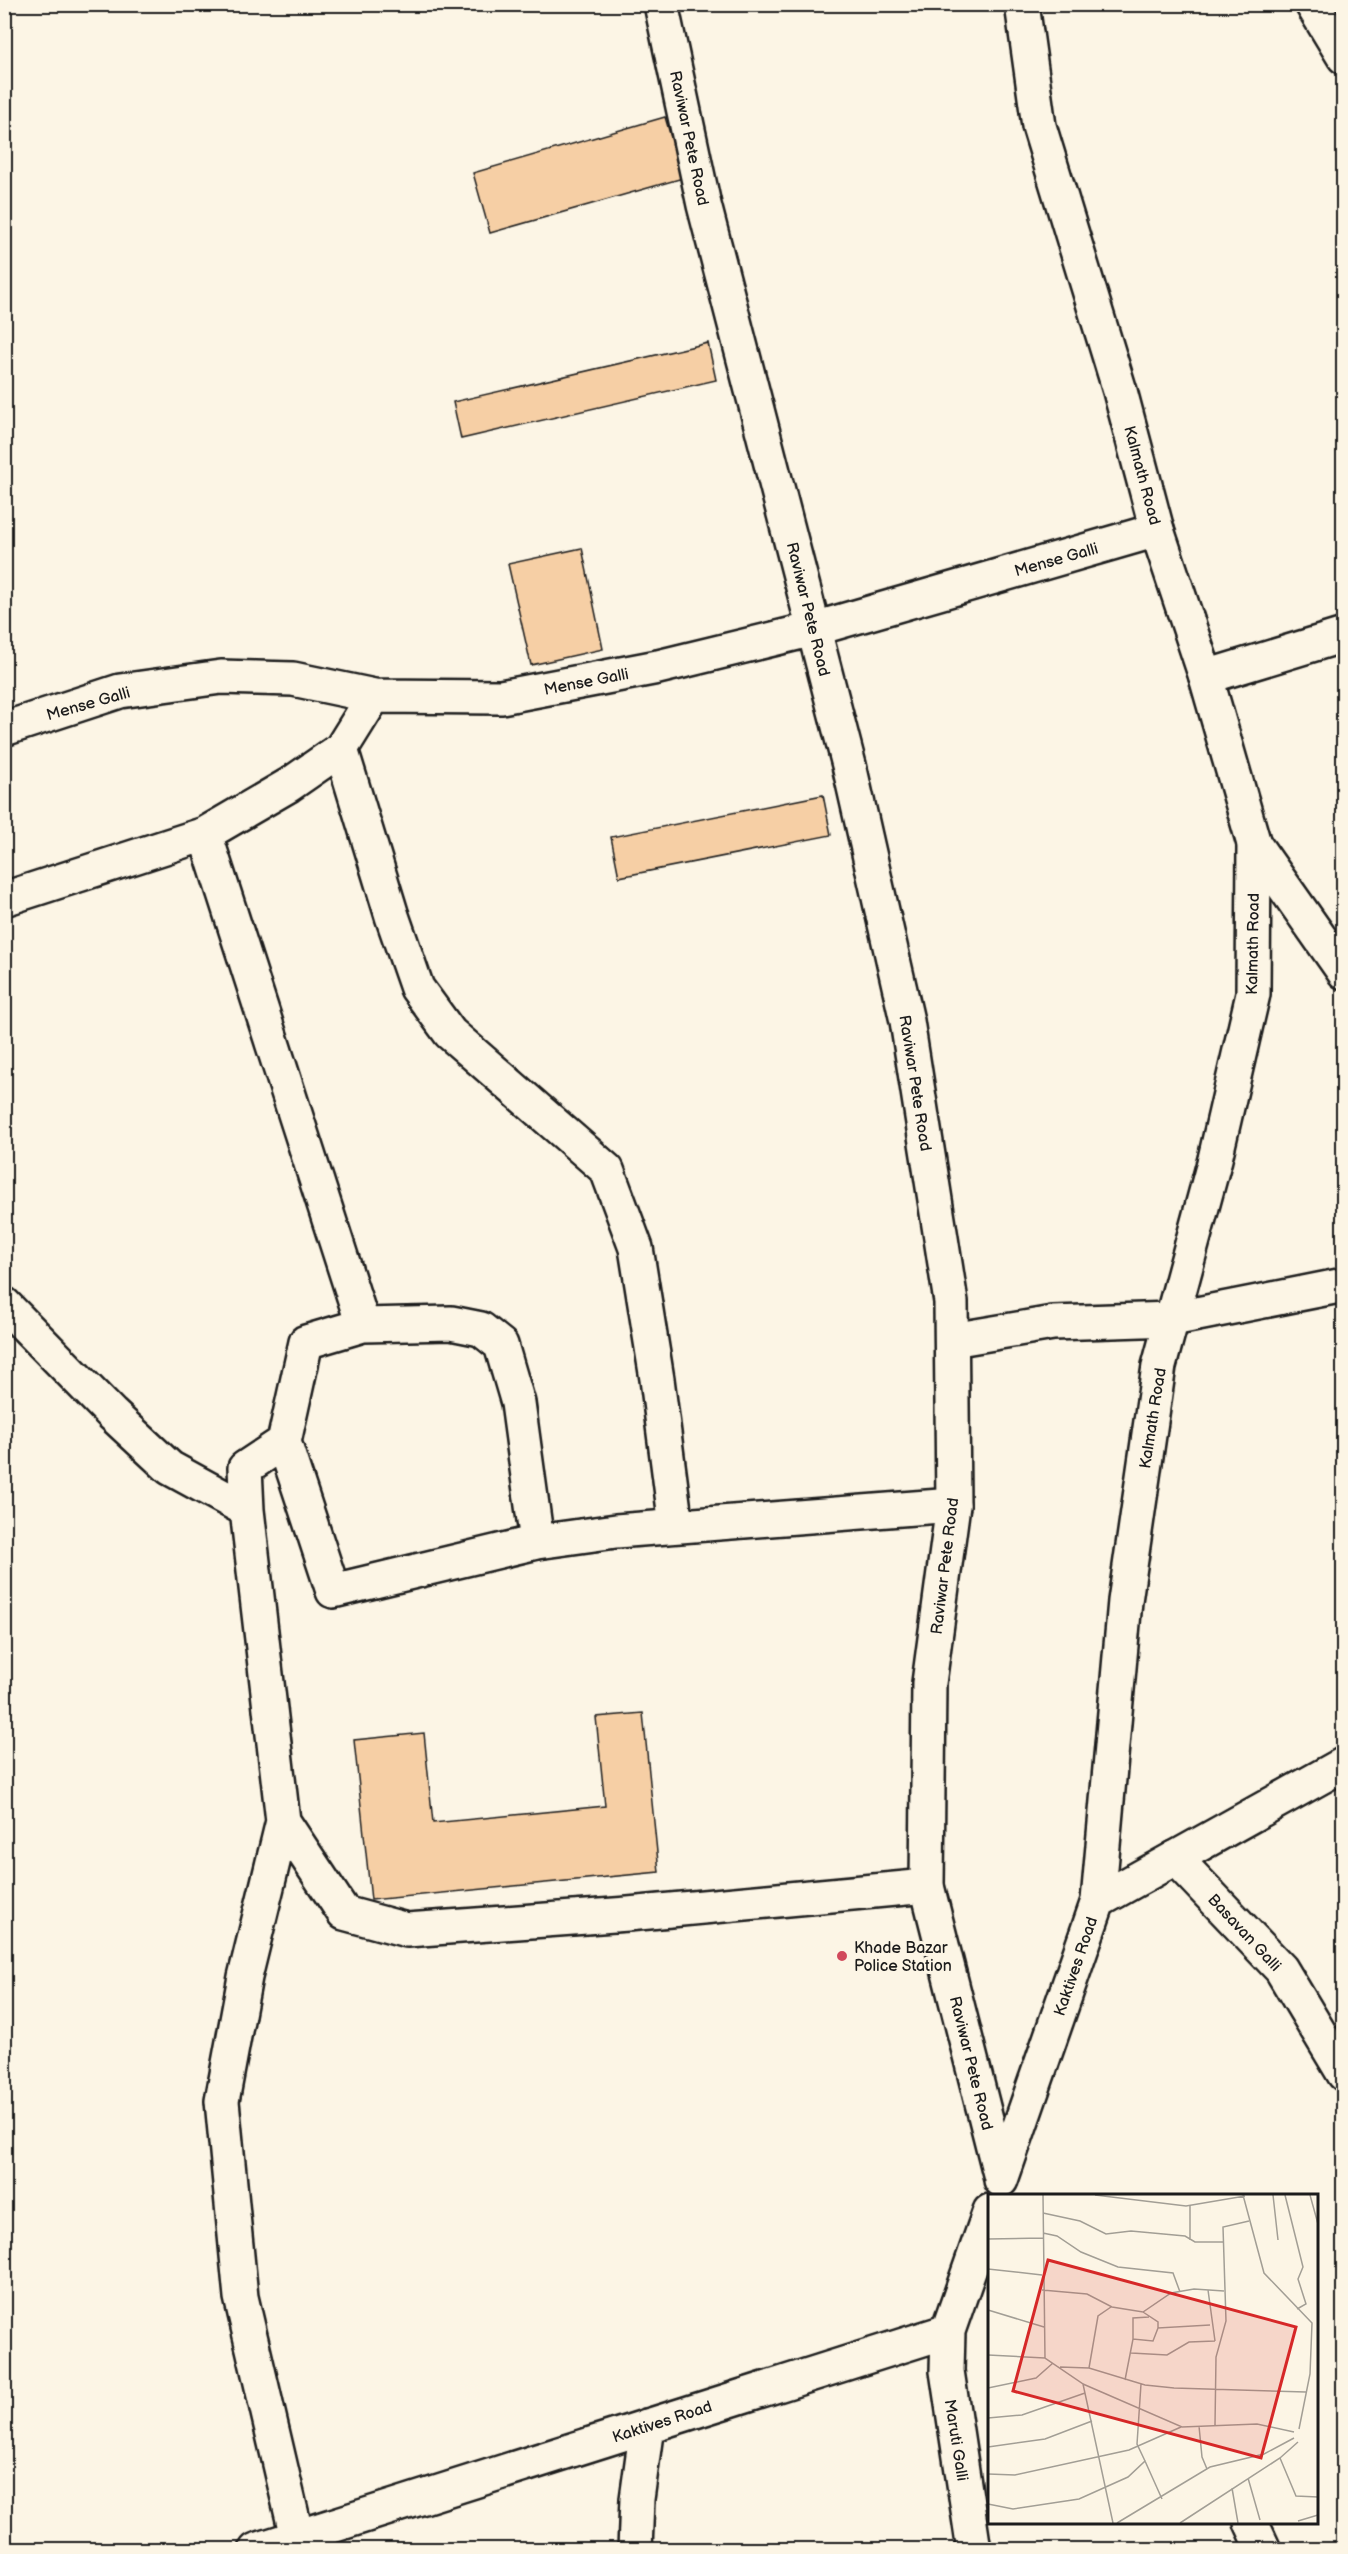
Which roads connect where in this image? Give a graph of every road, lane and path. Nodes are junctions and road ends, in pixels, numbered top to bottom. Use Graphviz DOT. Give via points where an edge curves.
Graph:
graph roads {
  1 [pos="661,4"];
  2 [pos="1022,4"];
  3 [pos="1312,4"];
  4 [pos="1344,57"];
  5 [pos="1157,530"];
  6 [pos="814,628"];
  7 [pos="1344,635"];
  8 [pos="1206,677"];
  9 [pos="374,696"];
  10 [pos="4,729"];
  11 [pos="341,749"];
  12 [pos="205,834"];
  13 [pos="1254,844"];
  14 [pos="4,899"];
  15 [pos="1344,972"];
  16 [pos="1344,1285"];
  17 [pos="4,1304"];
  18 [pos="1172,1318"];
  19 [pos="363,1325"];
  20 [pos="952,1340"];
  21 [pos="284,1442"];
  22 [pos="953,1505"];
  23 [pos="246,1510"];
  24 [pos="676,1526"];
  25 [pos="537,1542"];
  26 [pos="1344,1764"];
  27 [pos="283,1821"];
  28 [pos="1175,1858"];
  29 [pos="927,1887"];
  30 [pos="1098,1901"];
  31 [pos="1344,2074"];
  32 [pos="998,2187"];
  33 [pos="988,2223"];
  34 [pos="984,2248"];
  35 [pos="948,2331"];
  36 [pos="647,2426"];
  37 [pos="1251,2524"];
  38 [pos="297,2537"];
  39 [pos="256,2550"];
  40 [pos="635,2550"];
  41 [pos="974,2550"];
  42 [pos="1264,2550"];
  1 -- 6 [label="street, Raviwar Pete Road" via="704,204"];
  2 -- 5 [label="street, Kalmath Road" via="1039,126 1120,392"];
  3 -- 4 [label="street"];
  5 -- 6 [label="street, Mense Galli"];
  5 -- 8 [label="street, Kalmath Road"];
  6 -- 9 [label="street, Mense Galli" via="658,667 501,697"];
  6 -- 20 [label="street, Raviwar Pete Road" via="907,1021 951,1302"];
  7 -- 8 [label="street"];
  8 -- 13 [label="street, Kalmath Road"];
  9 -- 10 [label="street, Mense Galli" via="293,679 221,677 120,691"];
  9 -- 11 [label="street"];
  11 -- 12 [label="street"];
  11 -- 24 [label="street" via="417,988 450,1033 607,1170 636,1248"];
  12 -- 14 [label="street"];
  12 -- 19 [label="street"];
  13 -- 15 [label="street"];
  13 -- 18 [label="street, Kalmath Road" via="1253,994 1215,1159"];
  16 -- 18 [label="street"];
  17 -- 23 [label="street" via="171,1468"];
  18 -- 20 [label="street" via="1053,1323"];
  18 -- 30 [label="street, Kalmath Road" via="1159,1366 1125,1601"];
  19 -- 21 [label="street" via="306,1342"];
  19 -- 25 [label="street" via="451,1323 482,1329 501,1345 518,1403"];
  20 -- 22 [label="street, Raviwar Pete Road"];
  21 -- 23 [label="street" via="245,1468"];
  21 -- 25 [label="street" via="333,1591"];
  22 -- 24 [label="street"];
  22 -- 29 [label="street, Raviwar Pete Road" via="929,1683"];
  23 -- 27 [label="street"];
  24 -- 25 [label="street"];
  26 -- 28 [label="street, Kaktives Road"];
  27 -- 29 [label="street" via="344,1912 407,1930"];
  27 -- 38 [label="street" via="245,1977 222,2101 241,2297"];
  28 -- 30 [label="street, Kaktives Road"];
  28 -- 31 [label="street, Basavan Galli" via="1281,1969"];
  29 -- 32 [label="street, Raviwar Pete Road"];
  30 -- 32 [label="street, Kaktives Road"];
  33 -- 34 [label="street"];
  34 -- 35 [label="street"];
  35 -- 36 [label="street, Kaktives Road"];
  35 -- 41 [label="street, Maruti Galli" via="947,2371"];
  36 -- 38 [label="street, Kaktives Road"];
  36 -- 40 [label="street"];
  37 -- 42 [label="street"];
  38 -- 39 [label="street, Kaktives Road"];
}
